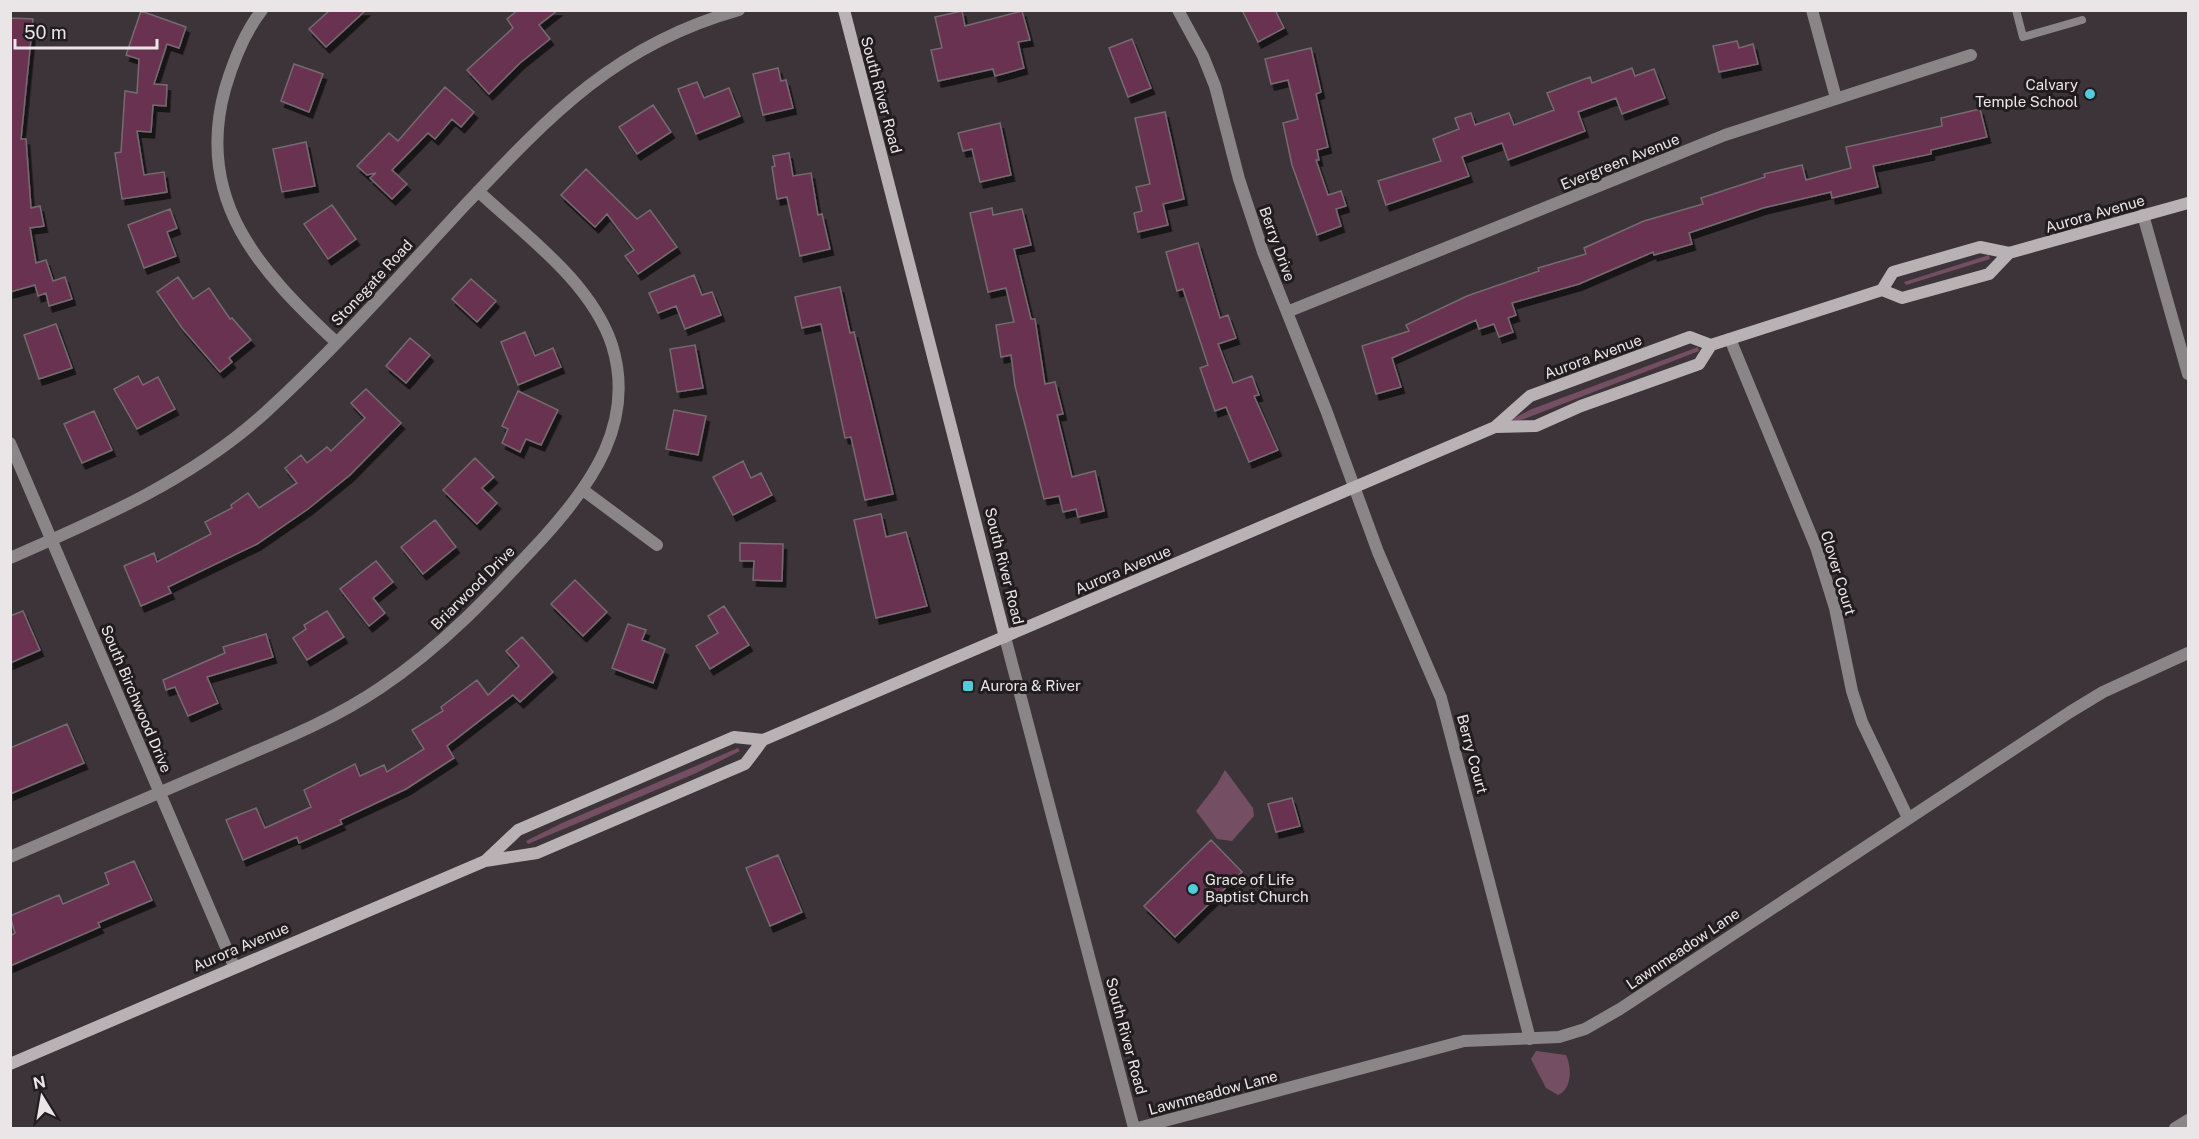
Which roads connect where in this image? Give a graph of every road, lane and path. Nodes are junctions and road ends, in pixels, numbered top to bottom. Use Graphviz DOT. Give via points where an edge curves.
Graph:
graph roads {
  1 [pos="262,10"];
  2 [pos="739,10"];
  3 [pos="844,10"];
  4 [pos="1178,10"];
  5 [pos="1812,10"];
  6 [pos="2016,10"];
  7 [pos="2082,20"];
  8 [pos="1971,55"];
  9 [pos="1836,98"];
  10 [pos="478,191"];
  11 [pos="2188,203"];
  12 [pos="2143,215"];
  13 [pos="2009,253"];
  14 [pos="1882,290"];
  15 [pos="1287,312"];
  16 [pos="1730,339"];
  17 [pos="336,342"];
  18 [pos="1711,345"];
  19 [pos="2188,374"];
  20 [pos="1495,427"];
  21 [pos="10,443"];
  22 [pos="1354,487"];
  23 [pos="584,490"];
  24 [pos="51,540"];
  25 [pos="657,545"];
  26 [pos="10,558"];
  27 [pos="1005,637"];
  28 [pos="2188,653"];
  29 [pos="762,740"];
  30 [pos="160,793"];
  31 [pos="1908,818"];
  32 [pos="10,857"];
  33 [pos="485,861"];
  34 [pos="234,966"];
  35 [pos="1530,1039"];
  36 [pos="10,1064"];
  37 [pos="2188,1120"];
  38 [pos="1136,1128"];
  39 [pos="2175,1128"];
  1 -- 17 [label="street" via="235,60 222,100 218,159 225,196 252,251 275,283"];
  2 -- 10 [label="street, Stonegate Road" via="655,41 593,80 554,113"];
  3 -- 27 [label="main road, South River Road"];
  4 -- 15 [label="street, Berry Drive" via="1215,86 1239,179"];
  5 -- 9 [label="street"];
  6 -- 7 [label="lane" via="2023,37"];
  8 -- 9 [label="street, Evergreen Avenue"];
  9 -- 15 [label="street, Evergreen Avenue" via="1725,135"];
  10 -- 17 [label="street, Stonegate Road"];
  10 -- 23 [label="street, Briarwood Drive" via="588,297 613,348 618,409 612,437"];
  11 -- 12 [label="main road, Aurora Avenue"];
  12 -- 13 [label="main road, Aurora Avenue"];
  12 -- 19 [label="street"];
  13 -- 14 [label="main road, Aurora Avenue" via="1989,274 1902,298"];
  13 -- 14 [label="main road, Aurora Avenue" via="1980,247 1919,263 1893,272"];
  14 -- 16 [label="main road, Aurora Avenue"];
  15 -- 22 [label="street, Berry Drive"];
  16 -- 18 [label="main road, Aurora Avenue"];
  16 -- 31 [label="street, Clover Court" via="1820,558 1862,722"];
  17 -- 24 [label="street, Stonegate Road" via="268,410 204,460 122,509"];
  18 -- 20 [label="main road, Aurora Avenue" via="1699,364 1536,426"];
  18 -- 20 [label="main road, Aurora Avenue" via="1690,337 1540,392"];
  20 -- 22 [label="main road, Aurora Avenue"];
  21 -- 24 [label="street, South Birchwood Drive"];
  22 -- 27 [label="main road, Aurora Avenue"];
  22 -- 35 [label="street, Berry Court" via="1441,698"];
  23 -- 25 [label="street"];
  23 -- 30 [label="street, Briarwood Drive" via="479,608 435,648 381,687 317,725"];
  24 -- 26 [label="street, Stonegate Road"];
  24 -- 30 [label="street, South Birchwood Drive"];
  27 -- 29 [label="main road, Aurora Avenue"];
  27 -- 38 [label="street, South River Road"];
  28 -- 31 [label="street, Lawnmeadow Lane" via="2103,692"];
  29 -- 33 [label="main road, Aurora Avenue" via="745,764 537,853"];
  29 -- 33 [label="main road, Aurora Avenue" via="734,737 518,830"];
  30 -- 32 [label="street, Briarwood Drive"];
  30 -- 34 [label="street, South Birchwood Drive"];
  31 -- 35 [label="street, Lawnmeadow Lane" via="1611,1014 1585,1029 1559,1037"];
  33 -- 34 [label="main road, Aurora Avenue"];
  34 -- 36 [label="main road, Aurora Avenue"];
  35 -- 38 [label="street, Lawnmeadow Lane" via="1464,1041"];
  37 -- 39 [label="street"];
}
